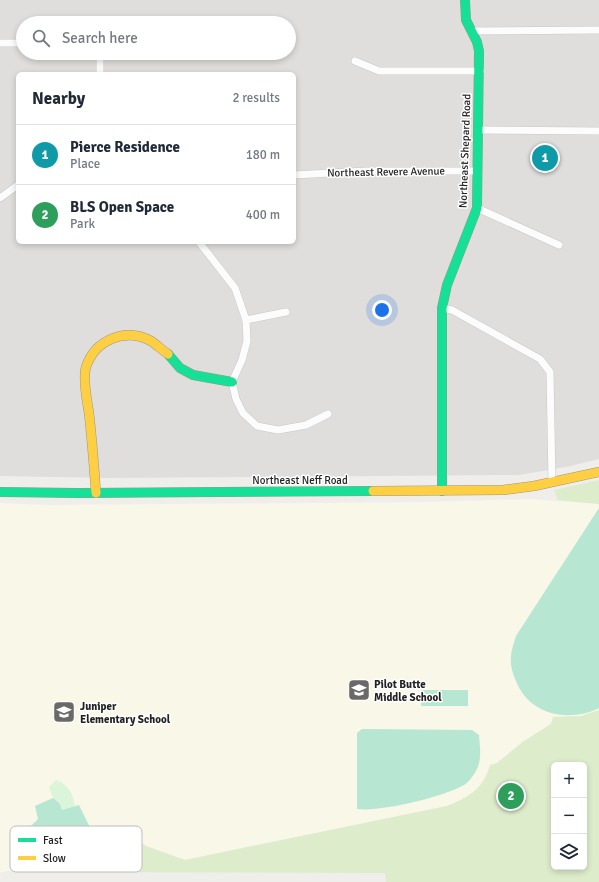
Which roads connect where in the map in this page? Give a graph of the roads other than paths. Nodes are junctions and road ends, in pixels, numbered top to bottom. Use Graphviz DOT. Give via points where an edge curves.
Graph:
graph roads {
  1 [pos="465,0"];
  2 [pos="471,30"];
  3 [pos="599,30"];
  4 [pos="0,43"];
  5 [pos="16,43"];
  6 [pos="100,60"];
  7 [pos="355,61"];
  8 [pos="480,71"];
  9 [pos="100,72"];
  10 [pos="479,130"];
  11 [pos="599,131"];
  12 [pos="478,171"];
  13 [pos="296,175"];
  14 [pos="16,186"];
  15 [pos="0,198"];
  16 [pos="477,208"];
  17 [pos="201,244"];
  18 [pos="559,245"];
  19 [pos="442,308"];
  20 [pos="286,312"];
  21 [pos="246,320"];
  22 [pos="232,382"];
  23 [pos="328,414"];
  24 [pos="599,472"];
  25 [pos="552,482"];
  26 [pos="442,491"];
  27 [pos="0,492"];
  28 [pos="96,493"];
  1 -- 2 [label="street, Northeast Shepard Road" via="466,20"];
  2 -- 3 [label="street"];
  2 -- 8 [label="street, Northeast Shepard Road" via="479,51"];
  4 -- 5 [label="street"];
  6 -- 9 [label="street"];
  7 -- 8 [label="street" via="379,71"];
  8 -- 10 [label="street, Northeast Shepard Road"];
  10 -- 11 [label="street"];
  10 -- 12 [label="street, Northeast Shepard Road"];
  12 -- 13 [label="street, Northeast Revere Avenue" via="367,171"];
  12 -- 16 [label="street, Northeast Shepard Road"];
  14 -- 15 [label="street"];
  16 -- 18 [label="street"];
  16 -- 19 [label="street, Northeast Shepard Road" via="447,285"];
  17 -- 21 [label="street" via="235,288"];
  19 -- 25 [label="street" via="452,310 540,359 550,372"];
  19 -- 26 [label="street, Northeast Shepard Road"];
  20 -- 21 [label="street"];
  21 -- 22 [label="street" via="247,341"];
  22 -- 23 [label="street" via="243,413 257,426 278,430 306,425"];
  22 -- 28 [label="street" via="193,375 180,368 170,355 150,341 136,336 124,335 109,340 96,350 86,368"];
  24 -- 25 [label="street, Northeast Neff Road"];
  25 -- 26 [label="street, Northeast Neff Road" via="503,490"];
  26 -- 28 [label="street, Northeast Neff Road"];
  27 -- 28 [label="street, Northeast Neff Road"];
}
